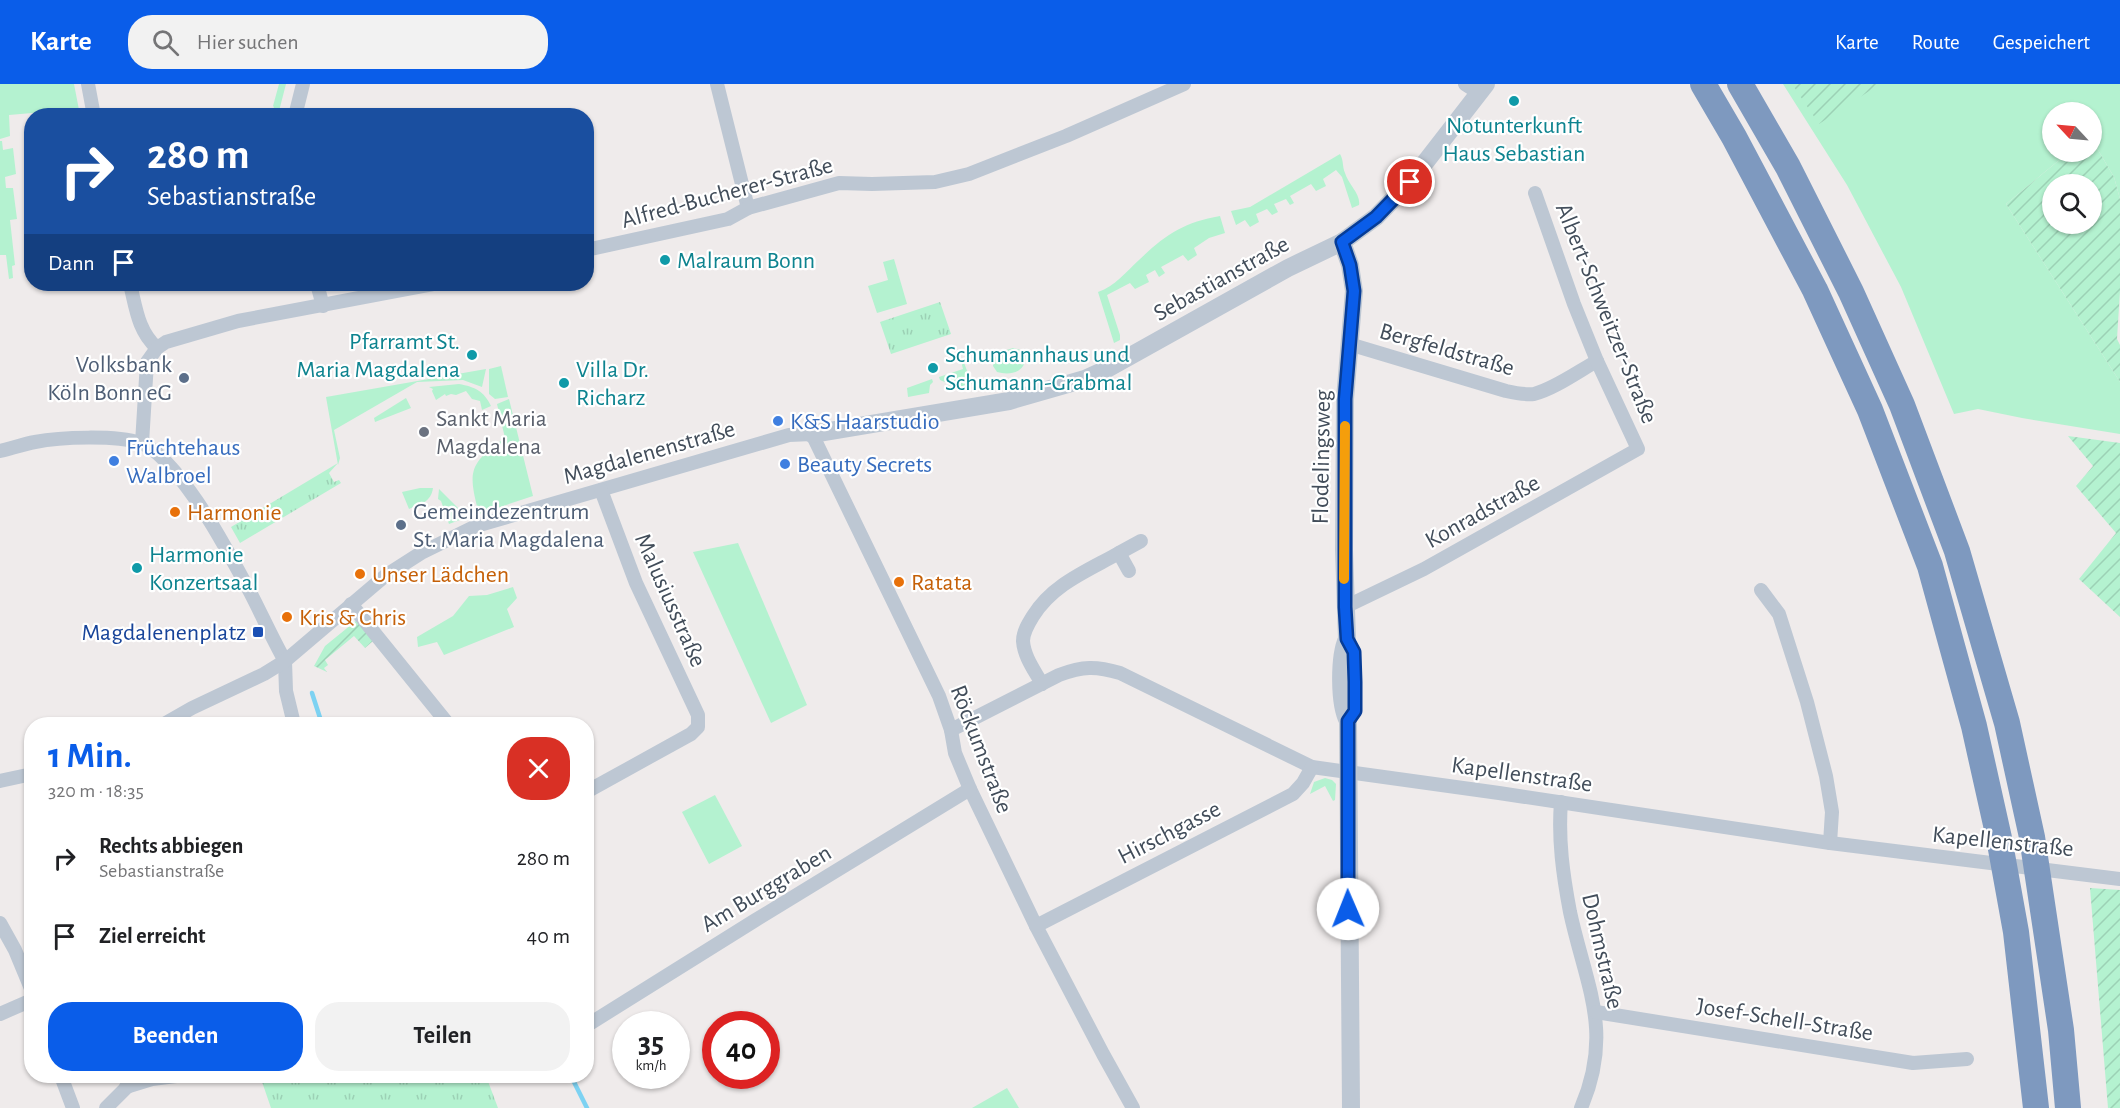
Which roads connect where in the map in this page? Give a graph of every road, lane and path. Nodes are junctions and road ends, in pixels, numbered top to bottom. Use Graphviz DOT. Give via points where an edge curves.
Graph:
graph roads {
  1 [pos="88,84"];
  2 [pos="303,84"];
  3 [pos="717,84"];
  4 [pos="1184,84"];
  5 [pos="1703,84"];
  6 [pos="1740,84"];
  7 [pos="1477,87"];
  8 [pos="92,108"];
  9 [pos="297,108"];
  10 [pos="1535,193"];
  11 [pos="748,208"];
  12 [pos="1342,242"];
  13 [pos="594,248"];
  14 [pos="132,291"];
  15 [pos="319,291"];
  16 [pos="398,291"];
  17 [pos="323,306"];
  18 [pos="1349,344"];
  19 [pos="157,348"];
  20 [pos="1597,361"];
  21 [pos="812,434"];
  22 [pos="142,443"];
  23 [pos="1638,449"];
  24 [pos="0,451"];
  25 [pos="601,490"];
  26 [pos="1141,541"];
  27 [pos="1119,553"];
  28 [pos="1129,571"];
  29 [pos="1761,590"];
  30 [pos="351,604"];
  31 [pos="1345,607"];
  32 [pos="285,661"];
  33 [pos="1042,684"];
  34 [pos="176,717"];
  35 [pos="292,717"];
  36 [pos="442,717"];
  37 [pos="951,730"];
  38 [pos="1312,767"];
  39 [pos="1347,771"];
  40 [pos="24,776"];
  41 [pos="0,781"];
  42 [pos="594,788"];
  43 [pos="970,789"];
  44 [pos="1561,802"];
  45 [pos="1830,843"];
  46 [pos="2120,879"];
  47 [pos="0,922"];
  48 [pos="1036,926"];
  49 [pos="24,972"];
  50 [pos="24,1004"];
  51 [pos="1596,1011"];
  52 [pos="0,1014"];
  53 [pos="594,1021"];
  54 [pos="1967,1059"];
  55 [pos="65,1083"];
  56 [pos="131,1083"];
  57 [pos="139,1083"];
  58 [pos="126,1087"];
  59 [pos="74,1107"];
  60 [pos="106,1108"];
  61 [pos="1133,1108"];
  62 [pos="1351,1108"];
  63 [pos="1581,1108"];
  64 [pos="2036,1108"];
  65 [pos="2068,1108"];
  1 -- 8 [label="street"];
  2 -- 9 [label="street"];
  3 -- 11 [label="street"];
  4 -- 11 [label="street, Alfred-Bucherer-Straße" via="969,174 935,182 839,183"];
  5 -- 64 [label="highway" via="1815,290 1870,410 1930,566 1974,726 1999,838 2016,932"];
  6 -- 65 [label="highway" via="1788,167 1851,292 1902,405 1957,551 2007,723 2032,837 2060,1018"];
  7 -- 12 [label="street, Sebastianstraße" via="1410,182 1376,217"];
  10 -- 20 [label="street, Albert-Schweitzer-Straße"];
  11 -- 13 [label="street, Alfred-Bucherer-Straße" via="728,219"];
  12 -- 18 [label="street, Flodelingsweg" via="1354,291"];
  12 -- 21 [label="street, Sebastianstraße" via="1085,379 1009,401"];
  14 -- 19 [label="street" via="139,321 147,339"];
  15 -- 17 [label="street"];
  16 -- 17 [label="street"];
  17 -- 19 [label="street" via="238,321 181,336"];
  18 -- 20 [label="street, Bergfeldstraße" via="1523,394 1534,394"];
  18 -- 31 [label="street, Flodelingsweg" via="1345,399"];
  19 -- 22 [label="street" via="147,362"];
  20 -- 23 [label="street, Albert-Schweitzer-Straße"];
  21 -- 25 [label="street, Magdalenenstraße" via="789,435"];
  21 -- 37 [label="street, Röckumstraße" via="939,696"];
  22 -- 24 [label="street" via="95,438 53,440"];
  22 -- 32 [label="street" via="160,455 204,510"];
  23 -- 31 [label="street, Konradstraße" via="1424,569"];
  25 -- 30 [label="street, Magdalenenstraße" via="476,526 421,553"];
  25 -- 42 [label="street, Malusiusstraße" via="636,583 698,716 698,727"];
  26 -- 27 [label="street"];
  27 -- 28 [label="street"];
  27 -- 33 [label="street" via="1059,586 1028,624 1023,643"];
  29 -- 45 [label="street" via="1779,614 1807,702 1832,812"];
  30 -- 32 [label="street, Magdalenenstraße"];
  30 -- 36 [label="street"];
  31 -- 39 [label="street, Flodelingsweg" via="1355,677 1355,711 1348,721"];
  32 -- 34 [label="street, Magdalenenstraße"];
  32 -- 35 [label="street"];
  33 -- 37 [label="street, Kapellenstraße"];
  33 -- 38 [label="street, Kapellenstraße" via="1077,668 1098,667 1120,673"];
  37 -- 43 [label="street, Röckumstraße" via="955,753"];
  38 -- 39 [label="street, Kapellenstraße"];
  38 -- 48 [label="street, Hirschgasse" via="1293,794"];
  39 -- 44 [label="street, Kapellenstraße"];
  39 -- 62 [label="street, Flodelingsweg"];
  40 -- 41 [label="street"];
  43 -- 48 [label="street, Röckumstraße"];
  43 -- 53 [label="street, Am Burggraben"];
  44 -- 45 [label="street, Kapellenstraße"];
  44 -- 51 [label="street, Dohmstraße" via="1560,857 1570,913"];
  45 -- 46 [label="street, Kapellenstraße"];
  47 -- 49 [label="street"];
  48 -- 61 [label="street, Röckumstraße"];
  50 -- 52 [label="street"];
  51 -- 54 [label="street, Josef-Schell-Straße" via="1913,1063"];
  51 -- 63 [label="street, Dohmstraße" via="1597,1052"];
  55 -- 59 [label="street"];
  56 -- 58 [label="street"];
  57 -- 58 [label="street"];
  58 -- 60 [label="street"];
}
